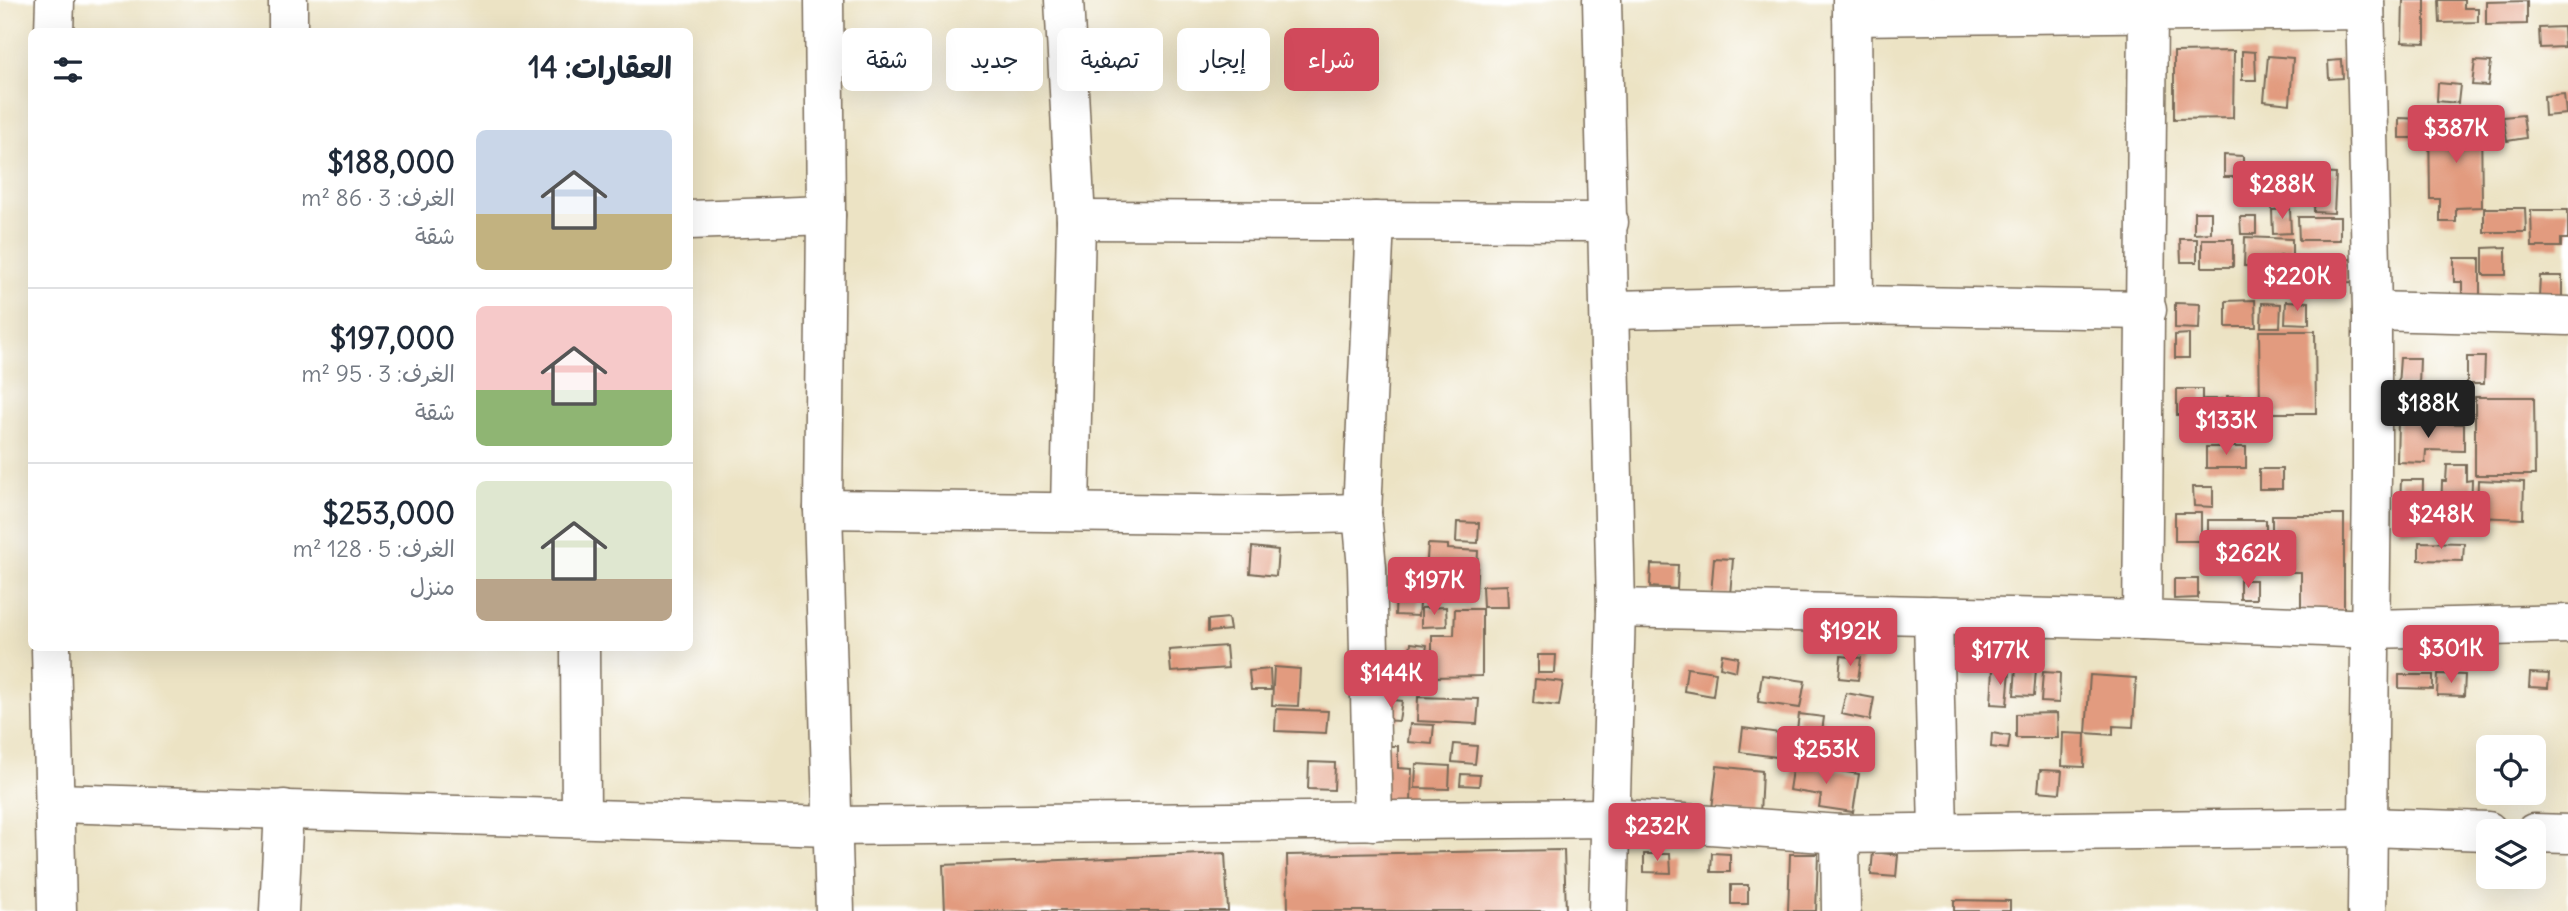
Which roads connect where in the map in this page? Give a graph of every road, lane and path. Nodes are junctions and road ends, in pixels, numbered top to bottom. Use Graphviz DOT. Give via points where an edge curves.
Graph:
graph roads {
  1 [pos="55,0"];
  2 [pos="288,0"];
  3 [pos="824,0"];
  4 [pos="1063,0"];
  5 [pos="1602,0"];
  6 [pos="2365,5"];
  7 [pos="1852,8"];
  8 [pos="2148,14"];
  9 [pos="54,28"];
  10 [pos="288,28"];
  11 [pos="826,215"];
  12 [pos="693,220"];
  13 [pos="1076,220"];
  14 [pos="1375,221"];
  15 [pos="1608,222"];
  16 [pos="1854,305"];
  17 [pos="1611,310"];
  18 [pos="2147,310"];
  19 [pos="2372,311"];
  20 [pos="2568,316"];
  21 [pos="823,509"];
  22 [pos="1069,511"];
  23 [pos="1362,513"];
  24 [pos="1616,608"];
  25 [pos="1933,615"];
  26 [pos="2142,620"];
  27 [pos="2568,624"];
  28 [pos="2372,629"];
  29 [pos="51,651"];
  30 [pos="580,651"];
  31 [pos="55,803"];
  32 [pos="284,809"];
  33 [pos="581,818"];
  34 [pos="1610,818"];
  35 [pos="1373,821"];
  36 [pos="832,826"];
  37 [pos="2368,827"];
  38 [pos="2476,831"];
  39 [pos="1938,832"];
  40 [pos="2546,833"];
  41 [pos="1840,834"];
  42 [pos="2568,834"];
  43 [pos="57,911"];
  44 [pos="279,911"];
  45 [pos="835,911"];
  46 [pos="1608,911"];
  47 [pos="1841,911"];
  48 [pos="2367,911"];
  1 -- 9 [label="street"];
  2 -- 10 [label="street"];
  3 -- 11 [label="street"];
  4 -- 13 [label="street"];
  5 -- 15 [label="street"];
  6 -- 8 [label="street"];
  6 -- 19 [label="street"];
  7 -- 8 [label="street"];
  7 -- 16 [label="street"];
  8 -- 18 [label="street"];
  11 -- 12 [label="street"];
  11 -- 21 [label="street"];
  13 -- 14 [label="street"];
  13 -- 22 [label="street"];
  14 -- 15 [label="street"];
  14 -- 23 [label="street"];
  15 -- 17 [label="street"];
  16 -- 17 [label="street"];
  16 -- 18 [label="street"];
  17 -- 24 [label="street"];
  18 -- 26 [label="street"];
  19 -- 20 [label="street"];
  19 -- 28 [label="street"];
  21 -- 22 [label="street"];
  21 -- 36 [label="street"];
  22 -- 23 [label="street"];
  23 -- 35 [label="street"];
  24 -- 25 [label="street"];
  24 -- 34 [label="street"];
  25 -- 26 [label="street"];
  25 -- 39 [label="street"];
  26 -- 28 [label="street"];
  27 -- 28 [label="street"];
  28 -- 37 [label="street"];
  29 -- 31 [label="street"];
  30 -- 33 [label="street"];
  31 -- 32 [label="street"];
  31 -- 43 [label="street"];
  32 -- 33 [label="street"];
  32 -- 44 [label="street"];
  33 -- 36 [label="street"];
  34 -- 35 [label="street"];
  34 -- 41 [label="street"];
  34 -- 46 [label="street"];
  35 -- 36 [label="street"];
  36 -- 45 [label="street"];
  37 -- 38 [label="street"];
  37 -- 39 [label="street"];
  37 -- 48 [label="street"];
  39 -- 41 [label="street"];
  40 -- 42 [label="street"];
  41 -- 47 [label="street"];
}
